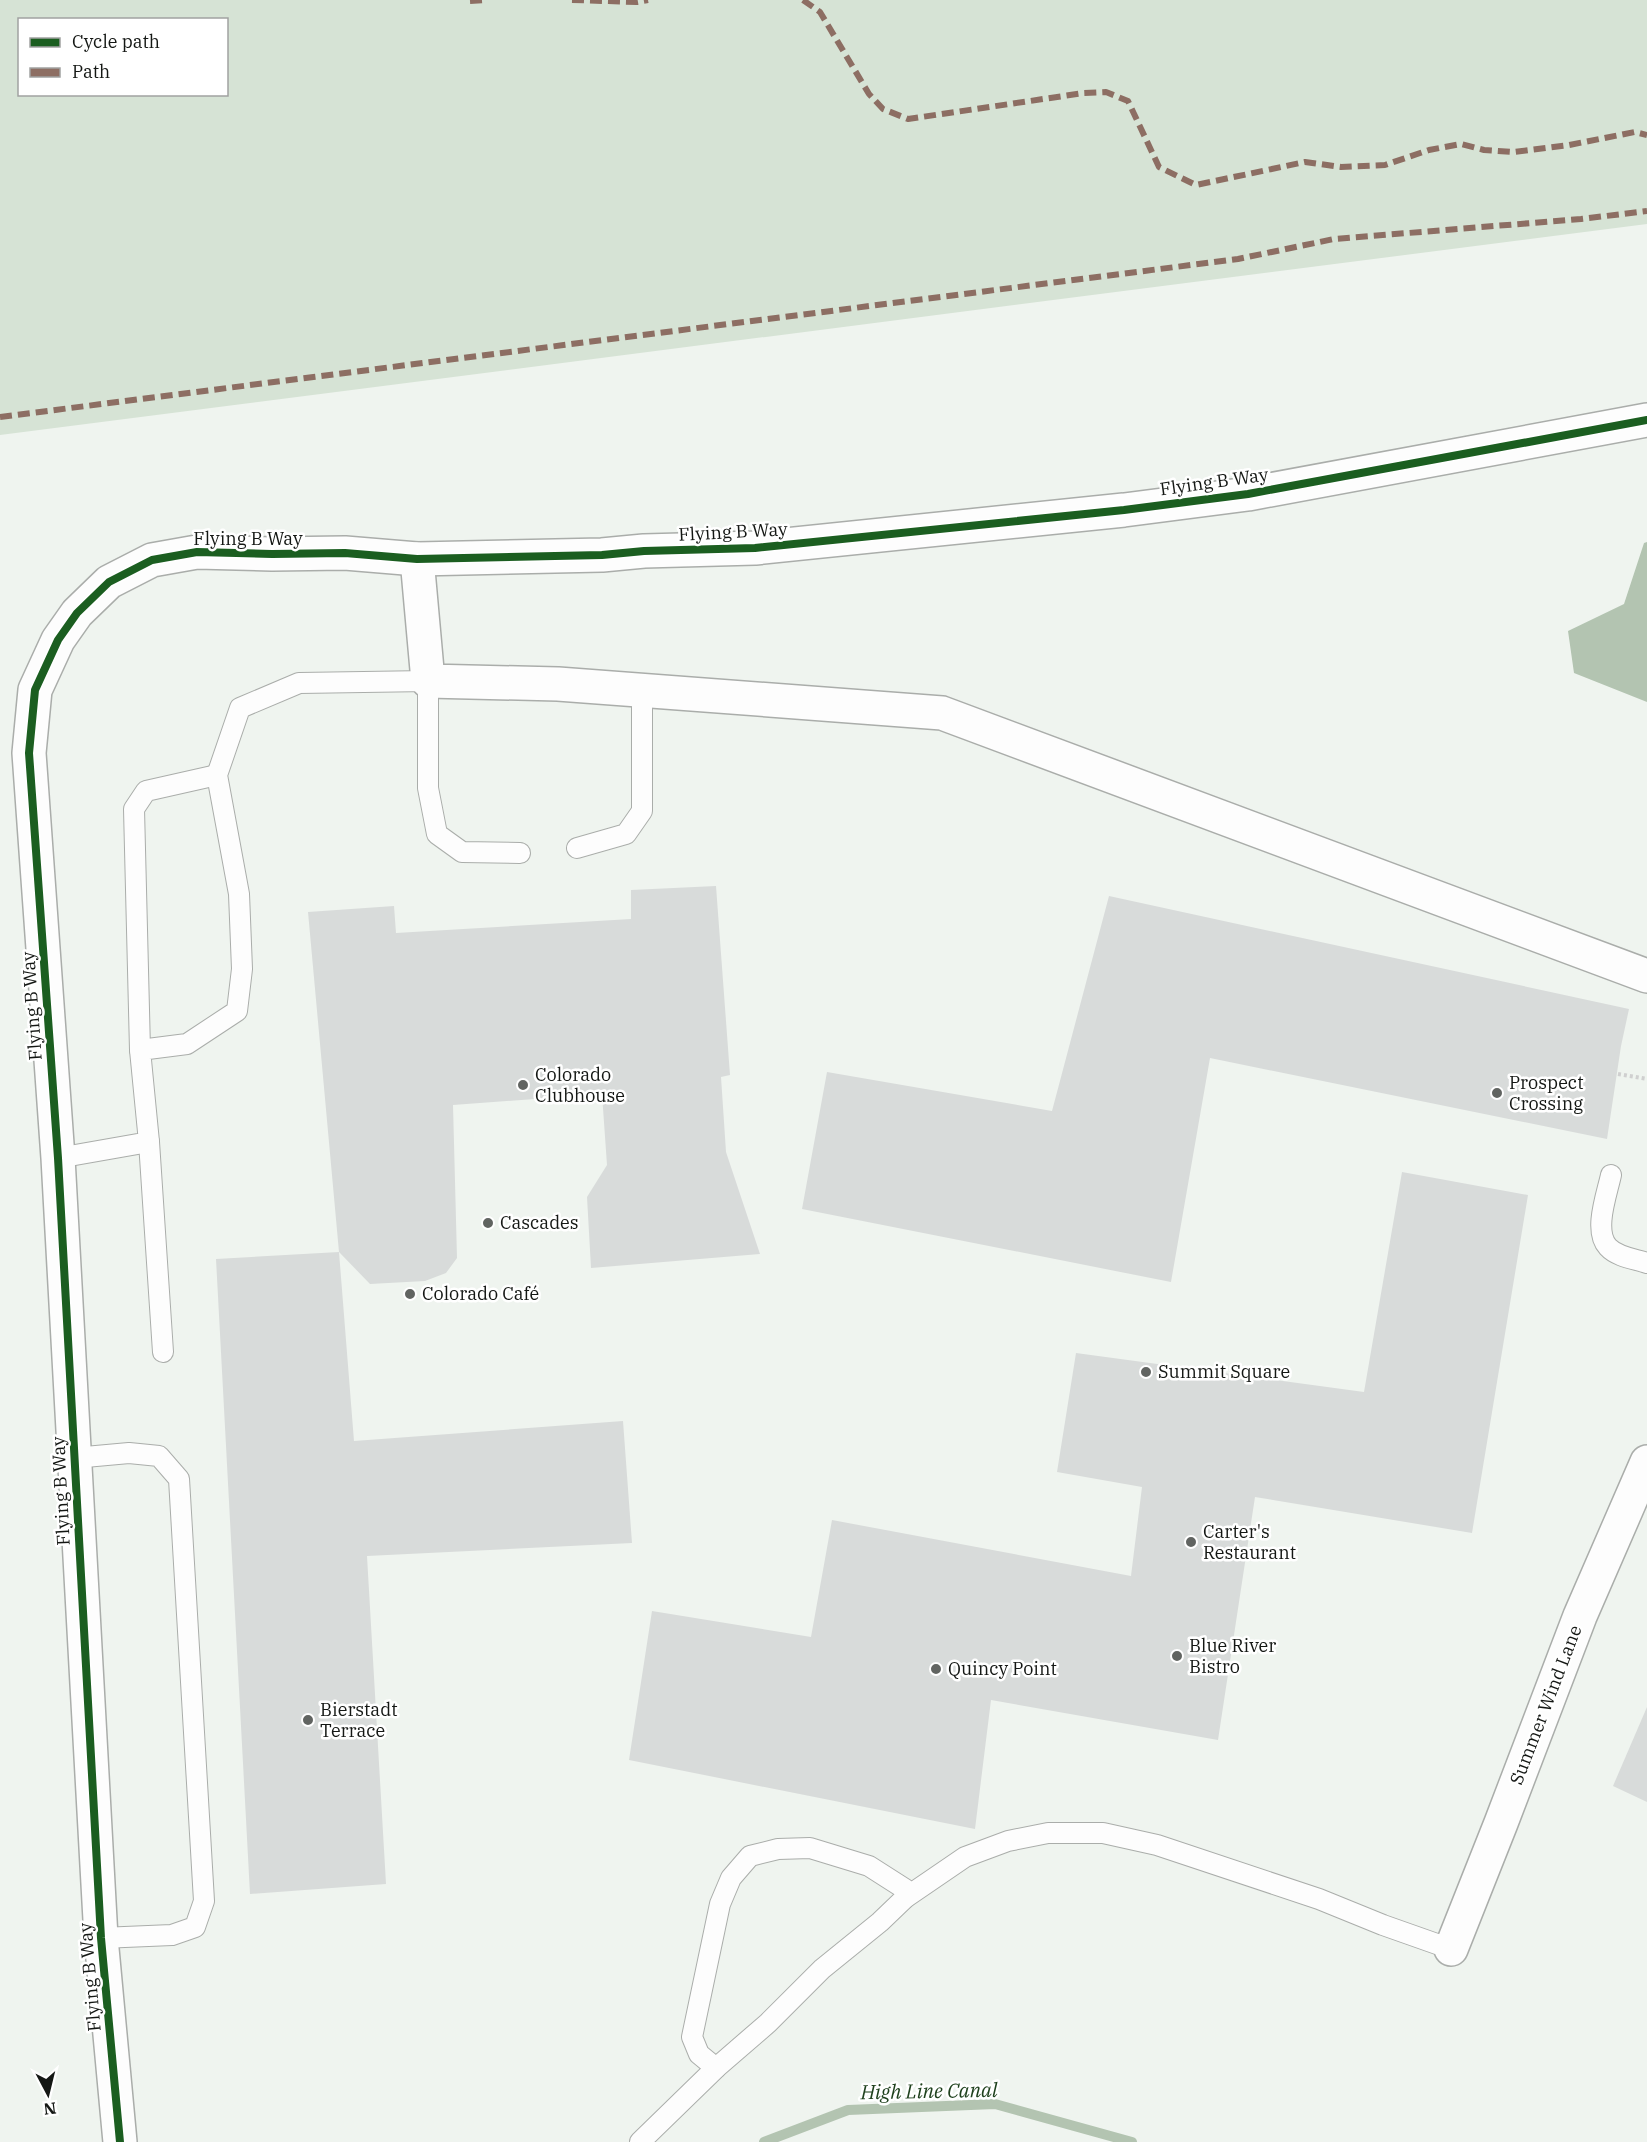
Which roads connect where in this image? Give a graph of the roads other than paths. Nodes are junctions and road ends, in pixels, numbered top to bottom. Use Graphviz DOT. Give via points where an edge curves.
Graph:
graph roads {
  1 [pos="1647,420"];
  2 [pos="417,559"];
  3 [pos="428,681"];
  4 [pos="642,690"];
  5 [pos="217,775"];
  6 [pos="577,848"];
  7 [pos="520,853"];
  8 [pos="1647,976"];
  9 [pos="140,1050"];
  10 [pos="149,1142"];
  11 [pos="58,1158"];
  12 [pos="1611,1174"];
  13 [pos="1647,1263"];
  14 [pos="163,1352"];
  15 [pos="74,1458"];
  16 [pos="1647,1462"];
  17 [pos="905,1898"];
  18 [pos="101,1938"];
  19 [pos="1451,1949"];
  20 [pos="716,2068"];
  21 [pos="120,2142"];
  22 [pos="640,2142"];
  1 -- 2 [label="street, Flying B Way" via="1248,494 1124,510 754,548"];
  2 -- 3 [label="street"];
  2 -- 11 [label="street, Flying B Way" via="345,553 197,552 152,560 109,582 77,613 58,640 35,690 29,753"];
  3 -- 4 [label="street"];
  3 -- 5 [label="lane" via="298,683 240,708"];
  3 -- 7 [label="lane" via="428,788 437,834 462,852"];
  4 -- 6 [label="lane" via="642,811 626,834"];
  4 -- 8 [label="street" via="942,713"];
  5 -- 9 [label="lane" via="146,791 134,809"];
  5 -- 9 [label="lane" via="239,894 242,969 237,1011 187,1044"];
  9 -- 10 [label="lane"];
  10 -- 11 [label="lane"];
  10 -- 14 [label="lane"];
  11 -- 15 [label="street, Flying B Way"];
  12 -- 13 [label="lane" via="1602,1214 1602,1236 1609,1248"];
  15 -- 18 [label="street, Flying B Way"];
  15 -- 18 [label="lane" via="129,1453 159,1456 178,1479 204,1889 195,1927 172,1935"];
  16 -- 19 [label="street, Summer Wind Lane" via="1580,1616"];
  17 -- 19 [label="lane" via="965,1857 1008,1841 1048,1833 1103,1833 1157,1845 1251,1875"];
  17 -- 20 [label="lane"];
  17 -- 20 [label="lane" via="905,1889 869,1866 810,1848 778,1849 750,1856 731,1878 720,1904 692,2037 699,2054"];
  18 -- 21 [label="street, Flying B Way"];
  20 -- 22 [label="lane"];
}
